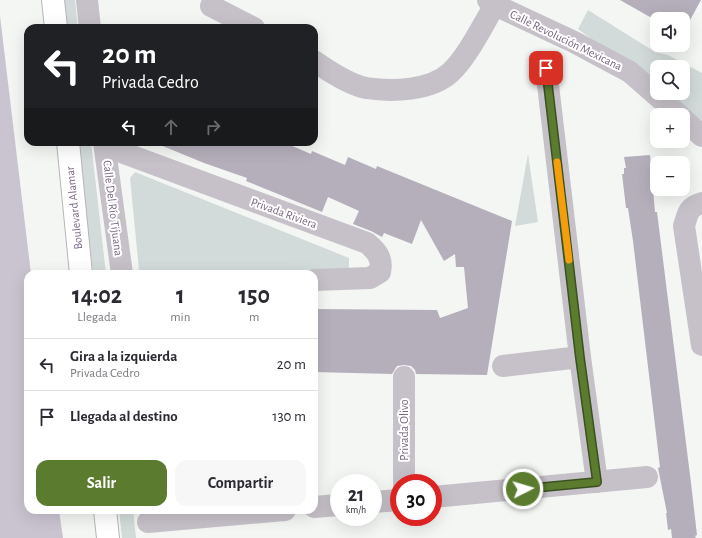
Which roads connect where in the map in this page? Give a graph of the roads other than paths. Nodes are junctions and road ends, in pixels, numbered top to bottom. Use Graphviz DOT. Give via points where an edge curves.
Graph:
graph roads {
  1 [pos="53,0"];
  2 [pos="87,0"];
  3 [pos="491,3"];
  4 [pos="211,6"];
  5 [pos="56,24"];
  6 [pos="90,24"];
  7 [pos="246,24"];
  8 [pos="318,63"];
  9 [pos="546,68"];
  10 [pos="671,108"];
  11 [pos="690,125"];
  12 [pos="702,136"];
  13 [pos="68,146"];
  14 [pos="105,146"];
  15 [pos="110,146"];
  16 [pos="702,203"];
  17 [pos="81,270"];
  18 [pos="121,270"];
  19 [pos="318,280"];
  20 [pos="702,345"];
  21 [pos="580,358"];
  22 [pos="503,366"];
  23 [pos="404,377"];
  24 [pos="404,474"];
  25 [pos="647,477"];
  26 [pos="597,482"];
  27 [pos="442,496"];
  28 [pos="330,506"];
  29 [pos="318,507"];
  30 [pos="105,514"];
  31 [pos="239,514"];
  32 [pos="148,523"];
  33 [pos="108,538"];
  1 -- 5 [label="highway"];
  2 -- 6 [label="street"];
  3 -- 8 [label="street" via="462,60 451,72 428,86 400,90 365,88"];
  3 -- 10 [label="street, Calle Revolución Mexicana" via="630,72"];
  4 -- 7 [label="street"];
  9 -- 21 [label="street"];
  11 -- 12 [label="street"];
  13 -- 17 [label="highway, Boulevard Alamar"];
  14 -- 18 [label="street, Calle Del Río Tijuana"];
  15 -- 19 [label="street, Privada Riviera" via="367,244 375,250 382,265 380,272 370,278"];
  16 -- 20 [label="street" via="688,211 684,226"];
  21 -- 22 [label="street"];
  21 -- 26 [label="street"];
  23 -- 24 [label="street, Privada Olivo"];
  25 -- 26 [label="street"];
  26 -- 27 [label="street"];
  28 -- 29 [label="street"];
  30 -- 33 [label="highway"];
  31 -- 32 [label="street"];
}
